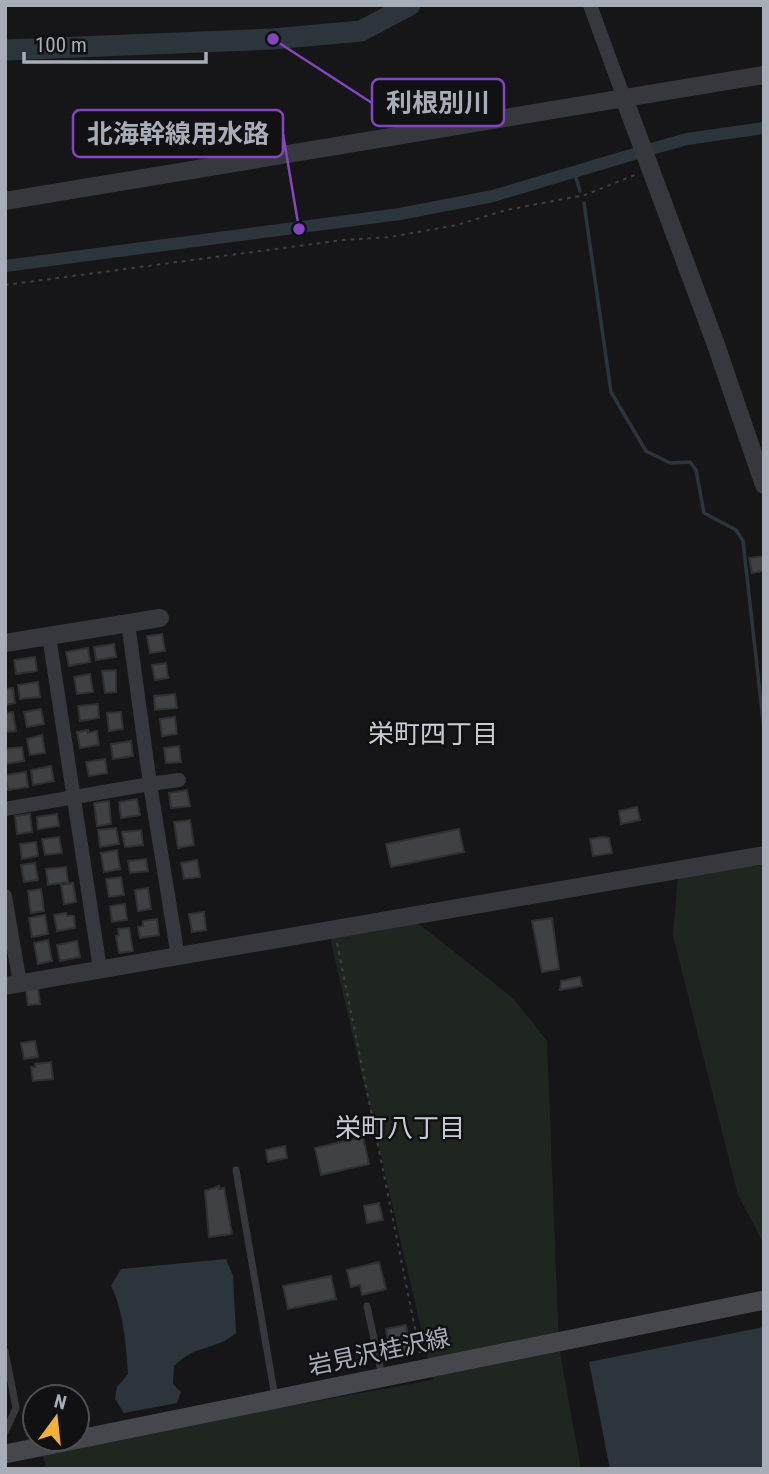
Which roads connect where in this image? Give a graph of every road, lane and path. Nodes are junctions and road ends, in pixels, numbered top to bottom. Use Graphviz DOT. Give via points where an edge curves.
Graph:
graph roads {
  1 [pos="590,5"];
  2 [pos="764,75"];
  3 [pos="624,98"];
  4 [pos="652,170"];
  5 [pos="5,201"];
  6 [pos="5,285"];
  7 [pos="764,485"];
  8 [pos="160,618"];
  9 [pos="128,623"];
  10 [pos="49,636"];
  11 [pos="5,643"];
  12 [pos="179,780"];
  13 [pos="150,784"];
  14 [pos="73,797"];
  15 [pos="5,808"];
  16 [pos="764,855"];
  17 [pos="5,896"];
  18 [pos="334,929"];
  19 [pos="177,957"];
  20 [pos="100,969"];
  21 [pos="13,985"];
  22 [pos="236,1170"];
  23 [pos="764,1300"];
  24 [pos="367,1306"];
  25 [pos="5,1351"];
  26 [pos="423,1367"];
  27 [pos="382,1376"];
  28 [pos="275,1399"];
  29 [pos="5,1432"];
  30 [pos="5,1454"];
  1 -- 3 [label="street"];
  2 -- 3 [label="street"];
  3 -- 4 [label="street"];
  3 -- 5 [label="street"];
  4 -- 6 [label="path" via="584,195 417,232"];
  4 -- 7 [label="street"];
  8 -- 9 [label="street"];
  9 -- 10 [label="street"];
  9 -- 13 [label="street"];
  10 -- 11 [label="street"];
  10 -- 14 [label="street"];
  12 -- 13 [label="street"];
  13 -- 14 [label="street"];
  13 -- 19 [label="street"];
  14 -- 15 [label="street"];
  14 -- 20 [label="street"];
  16 -- 18 [label="street"];
  17 -- 21 [label="street"];
  18 -- 19 [label="street"];
  18 -- 26 [label="path"];
  19 -- 20 [label="street"];
  20 -- 21 [label="street"];
  22 -- 28 [label="lane"];
  23 -- 26 [label="main road, 岩見沢桂沢線"];
  24 -- 27 [label="lane"];
  25 -- 29 [label="lane" via="16,1408"];
  26 -- 27 [label="main road, 岩見沢桂沢線"];
  27 -- 28 [label="main road, 岩見沢桂沢線"];
  28 -- 30 [label="main road, 岩見沢桂沢線"];
}
